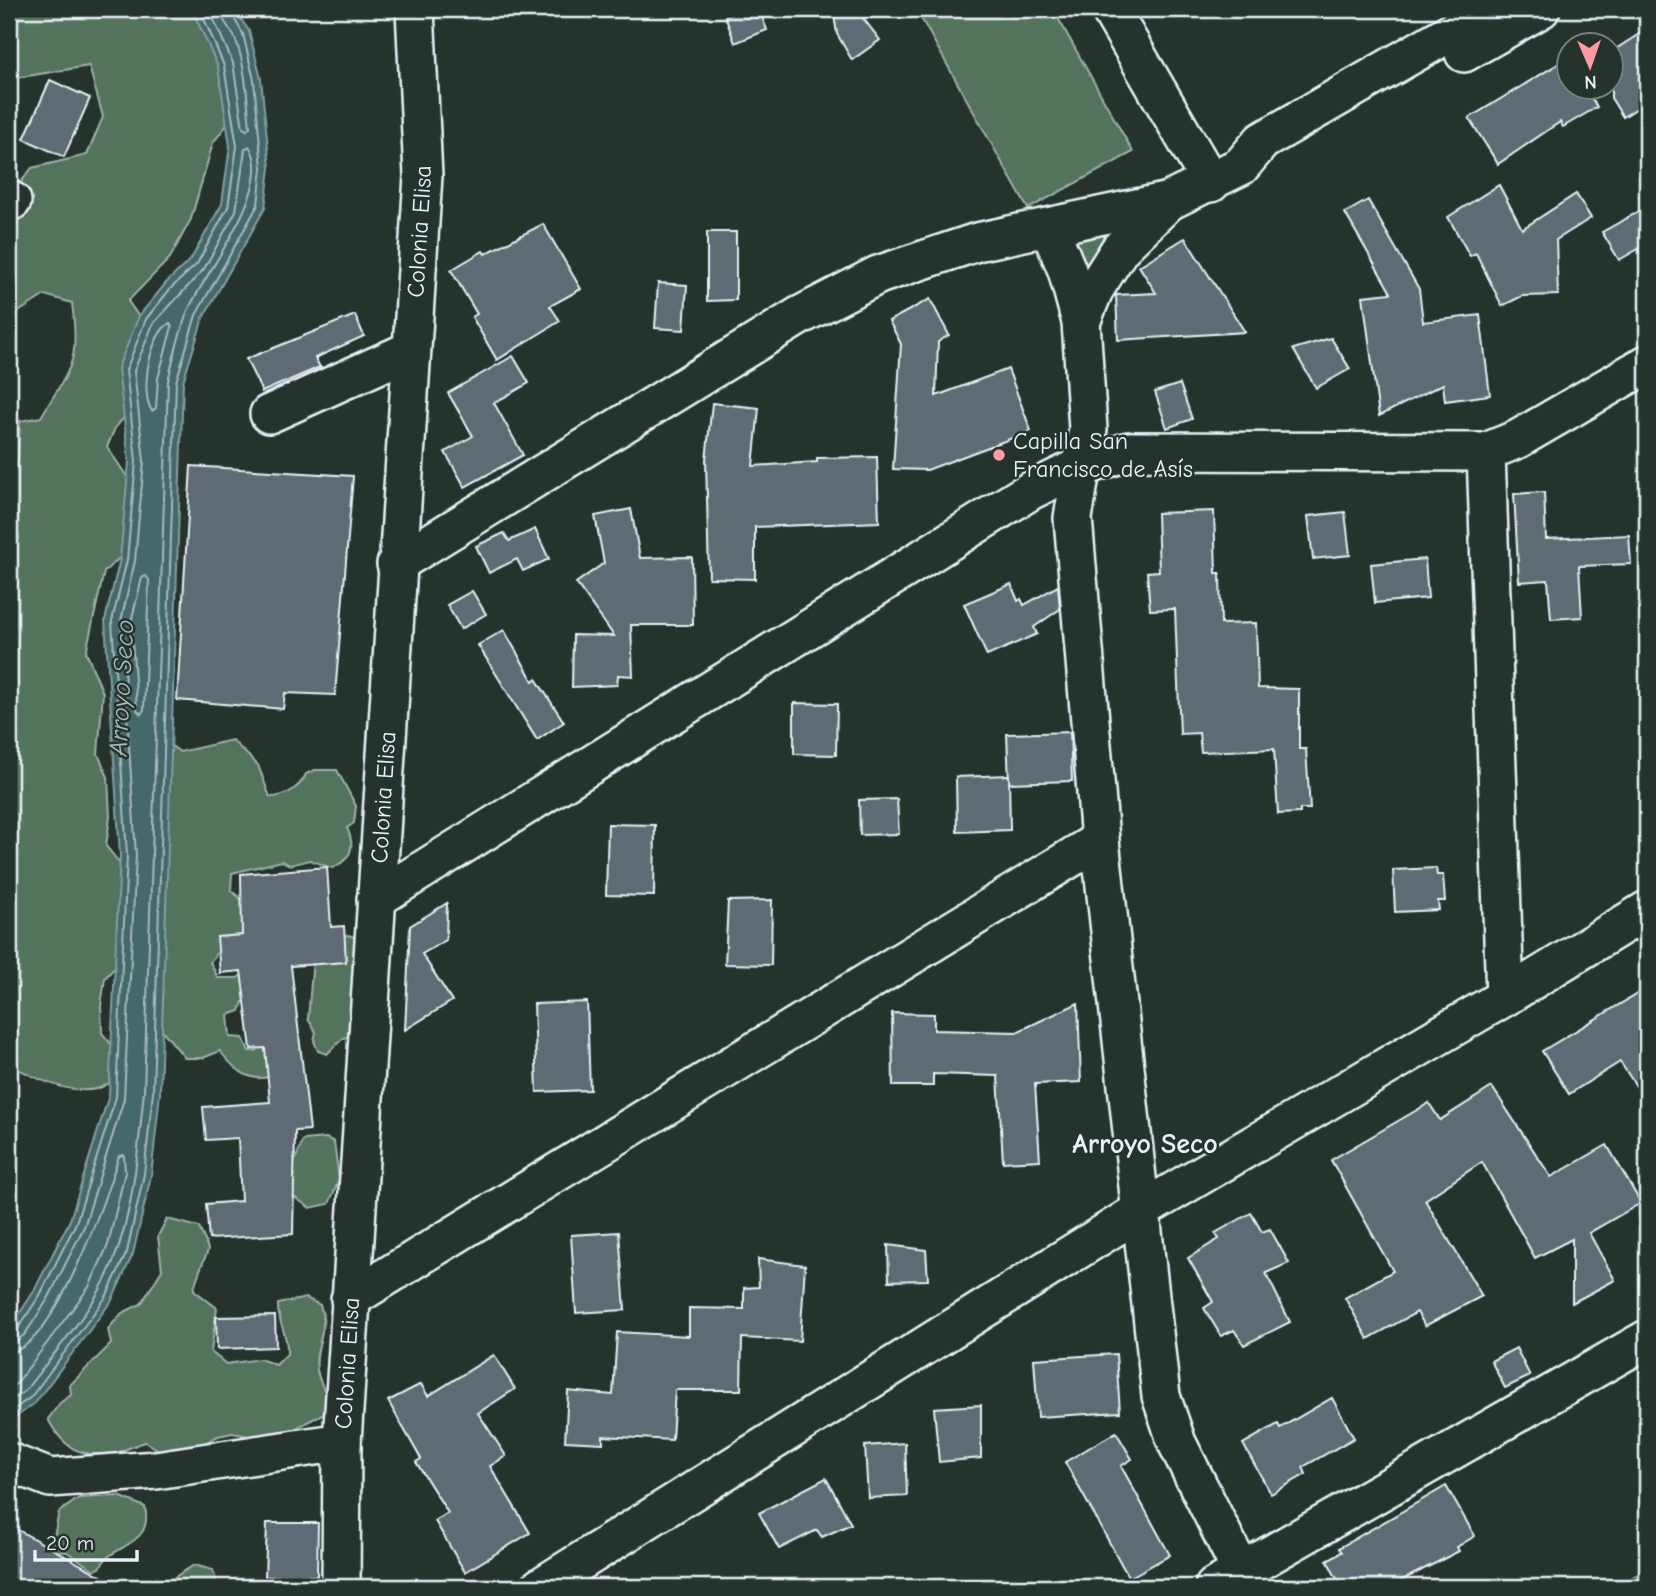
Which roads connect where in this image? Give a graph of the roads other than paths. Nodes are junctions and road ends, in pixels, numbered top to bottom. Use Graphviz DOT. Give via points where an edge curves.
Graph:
graph roads {
  1 [pos="415,9"];
  2 [pos="1110,9"];
  3 [pos="1491,9"];
  4 [pos="1541,9"];
  5 [pos="1226,175"];
  6 [pos="1169,201"];
  7 [pos="1049,227"];
  8 [pos="1081,323"];
  9 [pos="411,350"];
  10 [pos="1647,365"];
  11 [pos="269,414"];
  12 [pos="1486,452"];
  13 [pos="1082,466"];
  14 [pos="396,564"];
  15 [pos="1100,840"];
  16 [pos="376,899"];
  17 [pos="1646,913"];
  18 [pos="1506,997"];
  19 [pos="1140,1211"];
  20 [pos="350,1299"];
  21 [pos="1647,1339"];
  22 [pos="342,1442"];
  23 [pos="9,1462"];
  24 [pos="1235,1582"];
  25 [pos="341,1587"];
  26 [pos="540,1587"];
  1 -- 9 [label="street, Colonia Elisa" via="423,176"];
  2 -- 5 [label="street"];
  3 -- 5 [label="street" via="1262,141"];
  4 -- 5 [label="street" via="1272,163"];
  5 -- 6 [label="street"];
  6 -- 7 [label="street"];
  6 -- 8 [label="street" via="1120,249 1094,290"];
  7 -- 8 [label="street"];
  7 -- 14 [label="street" via="977,242 867,281 799,316"];
  8 -- 13 [label="street" via="1088,429"];
  9 -- 11 [label="street"];
  9 -- 14 [label="street, Colonia Elisa"];
  10 -- 12 [label="street" via="1518,439"];
  12 -- 13 [label="street" via="1129,451"];
  12 -- 18 [label="street"];
  13 -- 15 [label="street" via="1073,518"];
  13 -- 16 [label="street" via="1018,498"];
  14 -- 16 [label="street, Colonia Elisa"];
  15 -- 19 [label="street"];
  15 -- 20 [label="street"];
  16 -- 20 [label="street, Colonia Elisa"];
  17 -- 18 [label="street"];
  18 -- 19 [label="street"];
  19 -- 24 [label="street" via="1161,1396"];
  19 -- 26 [label="street"];
  20 -- 22 [label="street, Colonia Elisa"];
  21 -- 24 [label="street"];
  22 -- 23 [label="street" via="156,1470 50,1478"];
  22 -- 25 [label="street, Colonia Elisa"];
}
